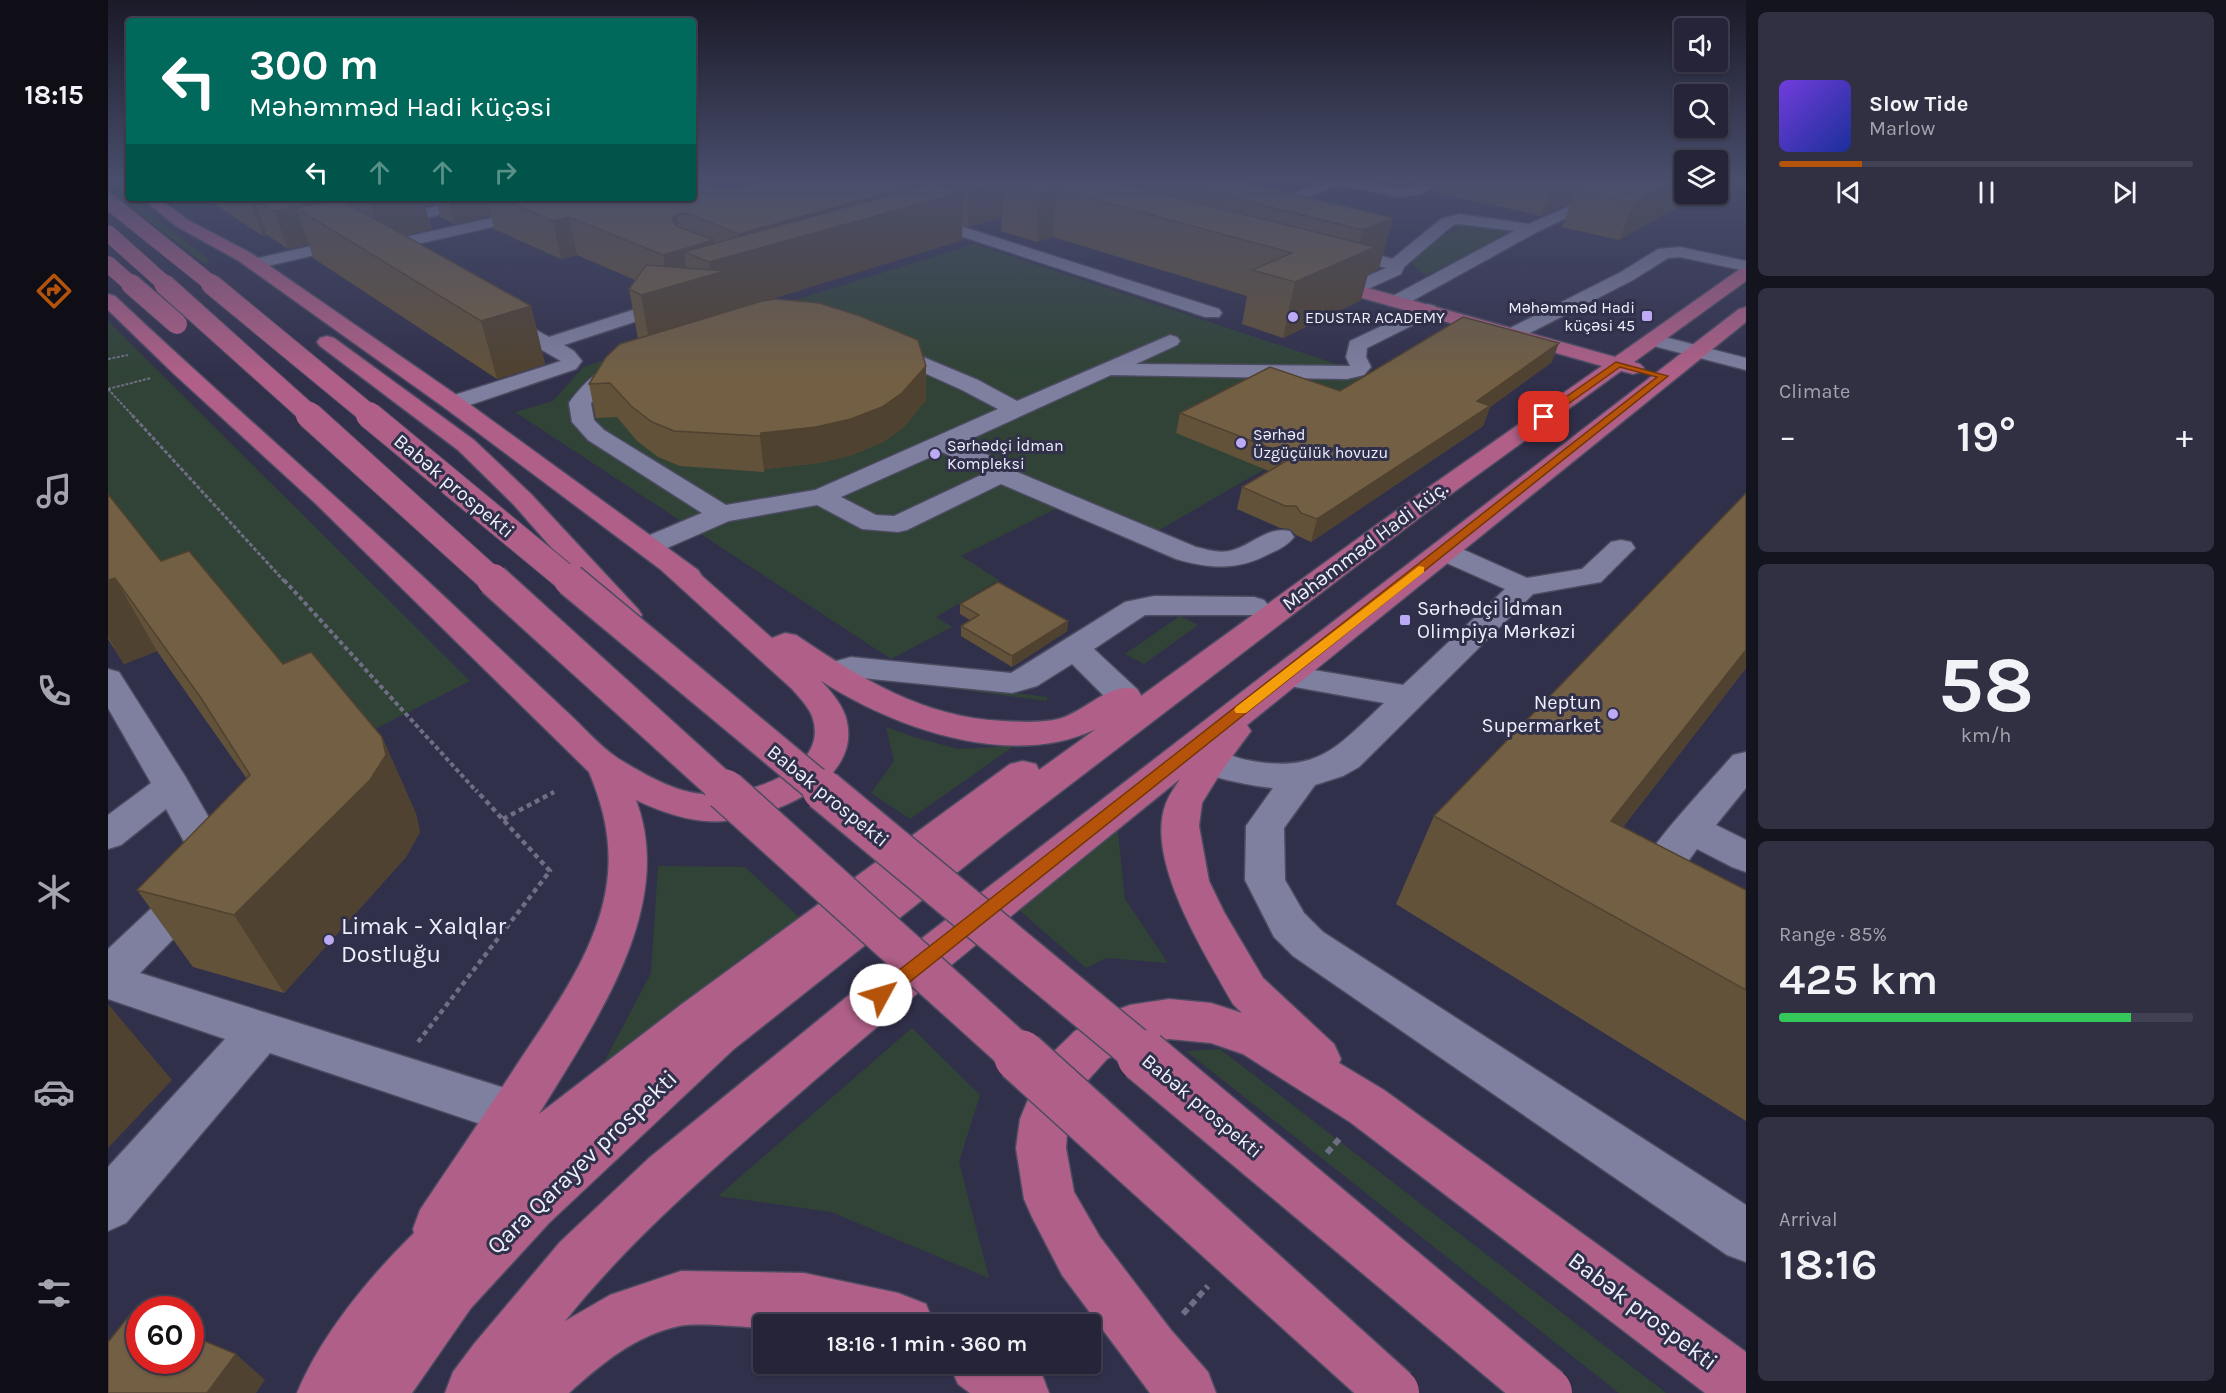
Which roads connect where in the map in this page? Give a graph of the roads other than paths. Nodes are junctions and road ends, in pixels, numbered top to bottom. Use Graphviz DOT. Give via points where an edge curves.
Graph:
graph roads {
  1 [pos="122,246"];
  2 [pos="165,246"];
  3 [pos="204,246"];
  4 [pos="223,246"];
  5 [pos="358,246"];
  6 [pos="374,246"];
  7 [pos="1006,246"];
  8 [pos="1329,246"];
  9 [pos="1417,246"];
  10 [pos="1501,246"];
  11 [pos="398,259"];
  12 [pos="220,262"];
  13 [pos="108,264"];
  14 [pos="255,264"];
  15 [pos="1395,264"];
  16 [pos="1746,266"];
  17 [pos="1746,273"];
  18 [pos="1297,274"];
  19 [pos="255,289"];
  20 [pos="1353,290"];
  21 [pos="698,295"];
  22 [pos="108,300"];
  23 [pos="1396,302"];
  24 [pos="487,310"];
  25 [pos="1428,310"];
  26 [pos="1212,313"];
  27 [pos="1746,313"];
  28 [pos="1513,334"];
  29 [pos="862,338"];
  30 [pos="1653,340"];
  31 [pos="1170,341"];
  32 [pos="546,344"];
  33 [pos="1697,351"];
  34 [pos="644,363"];
  35 [pos="1619,364"];
  36 [pos="1746,364"];
  37 [pos="1106,369"];
  38 [pos="1664,376"];
  39 [pos="453,403"];
  40 [pos="1016,410"];
  41 [pos="943,443"];
  42 [pos="995,472"];
  43 [pos="821,497"];
  44 [pos="1431,497"];
  45 [pos="722,514"];
  46 [pos="1280,537"];
  47 [pos="1621,548"];
  48 [pos="1443,551"];
  49 [pos="659,555"];
  50 [pos="1524,587"];
  51 [pos="1254,606"];
  52 [pos="1074,648"];
  53 [pos="829,673"];
  54 [pos="681,674"];
  55 [pos="108,679"];
  56 [pos="1278,681"];
  57 [pos="1125,697"];
  58 [pos="1411,697"];
  59 [pos="627,701"];
  60 [pos="1210,761"];
  61 [pos="1746,764"];
  62 [pos="604,766"];
  63 [pos="1302,777"];
  64 [pos="172,785"];
  65 [pos="1690,829"];
  66 [pos="108,835"];
  67 [pos="1746,857"];
  68 [pos="1626,917"];
  69 [pos="816,958"];
  70 [pos="108,976"];
  71 [pos="108,981"];
  72 [pos="261,1031"];
  73 [pos="1367,1106"];
  74 [pos="513,1112"];
  75 [pos="108,1205"];
  76 [pos="1746,1236"];
  77 [pos="408,1277"];
  78 [pos="1287,1296"];
  79 [pos="862,1314"];
  80 [pos="1746,1388"];
  81 [pos="326,1393"];
  82 [pos="377,1393"];
  83 [pos="474,1393"];
  84 [pos="526,1393"];
  85 [pos="1187,1393"];
  86 [pos="1376,1393"];
  87 [pos="1393,1393"];
  88 [pos="1546,1393"];
  1 -- 59 [label="main road, Babək prospekti, bridge"];
  2 -- 54 [label="main road, Babək prospekti, bridge"];
  3 -- 12 [label="main road"];
  4 -- 14 [label="main road"];
  5 -- 14 [label="lane"];
  6 -- 11 [label="lane"];
  7 -- 26 [label="lane"];
  8 -- 15 [label="lane"];
  9 -- 15 [label="lane"];
  10 -- 23 [label="lane"];
  13 -- 59 [label="main road, bridge"];
  14 -- 39 [label="main road"];
  15 -- 20 [label="lane" via="1395,270"];
  16 -- 28 [label="lane" via="1680,252 1664,253"];
  17 -- 30 [label="main road, Məhəmməd Hadi küç."];
  18 -- 20 [label="main road"];
  19 -- 54 [label="main road, bridge" via="466,445 522,499"];
  20 -- 23 [label="main road"];
  21 -- 32 [label="lane"];
  22 -- 62 [label="main road" via="324,498"];
  23 -- 25 [label="main road"];
  24 -- 32 [label="lane"];
  25 -- 28 [label="main road"];
  25 -- 37 [label="lane" via="1357,345 1356,357 1361,367 1347,373"];
  27 -- 33 [label="main road"];
  28 -- 35 [label="main road"];
  29 -- 40 [label="lane" via="970,385"];
  30 -- 33 [label="lane"];
  30 -- 35 [label="main road, Məhəmməd Hadi küç."];
  31 -- 37 [label="lane"];
  32 -- 39 [label="lane" via="567,355 572,361 569,365"];
  33 -- 36 [label="lane"];
  33 -- 38 [label="main road"];
  34 -- 45 [label="lane" via="612,373 596,383 580,403 583,423"];
  35 -- 38 [label="main road"];
  35 -- 44 [label="main road, Məhəmməd Hadi küç."];
  37 -- 40 [label="lane"];
  38 -- 48 [label="main road"];
  39 -- 49 [label="main road"];
  40 -- 41 [label="lane"];
  41 -- 42 [label="lane" via="992,466"];
  41 -- 43 [label="lane"];
  42 -- 43 [label="lane" via="991,480 898,524 871,523"];
  42 -- 46 [label="lane" via="1209,560 1224,562 1246,556"];
  43 -- 45 [label="lane"];
  44 -- 51 [label="main road" via="1363,529"];
  44 -- 69 [label="main road, Məhəmməd Hadi küç."];
  45 -- 49 [label="lane"];
  47 -- 50 [label="lane" via="1591,576"];
  48 -- 50 [label="lane"];
  48 -- 56 [label="main road"];
  49 -- 53 [label="main road"];
  49 -- 62 [label="main road" via="803,682 820,701 831,722 831,744 820,764 799,784 770,798 737,807 678,804"];
  50 -- 58 [label="lane"];
  51 -- 52 [label="lane" via="1136,608"];
  51 -- 57 [label="main road"];
  52 -- 53 [label="lane" via="1026,679 1012,683 851,667"];
  52 -- 57 [label="lane"];
  53 -- 57 [label="main road" via="894,710 970,730 1004,733 1065,729"];
  54 -- 88 [label="main road, Babək prospekti, bridge"];
  55 -- 64 [label="lane"];
  56 -- 58 [label="lane"];
  56 -- 60 [label="main road"];
  56 -- 83 [label="main road" via="881,995 667,1176 579,1261"];
  57 -- 77 [label="main road" via="698,1018 553,1133"];
  58 -- 63 [label="lane" via="1347,758 1331,769"];
  59 -- 78 [label="main road, Babək prospekti, bridge"];
  60 -- 63 [label="lane" via="1261,776"];
  60 -- 73 [label="main road" via="1184,803 1180,826 1189,881 1248,991"];
  61 -- 65 [label="lane"];
  62 -- 74 [label="main road" via="622,808 628,845 626,887 593,981"];
  63 -- 76 [label="lane" via="1265,826 1265,880 1295,932"];
  64 -- 66 [label="lane"];
  64 -- 70 [label="lane" via="213,858 209,877"];
  65 -- 67 [label="lane"];
  65 -- 68 [label="lane"];
  69 -- 82 [label="main road, Qara Qarayev prospekti" via="718,1035 531,1205 452,1289"];
  71 -- 72 [label="lane"];
  72 -- 74 [label="lane"];
  72 -- 75 [label="lane"];
  73 -- 80 [label="main road, Babək prospekti"];
  73 -- 85 [label="main road" via="1258,1040 1211,1023 1169,1019 1130,1025 1091,1045 1061,1076 1044,1119 1041,1148 1050,1199 1081,1256"];
  74 -- 77 [label="main road"];
  77 -- 81 [label="main road" via="364,1334"];
  78 -- 86 [label="main road, bridge"];
  78 -- 87 [label="main road, Babək prospekti, bridge"];
  79 -- 84 [label="main road" via="804,1301 681,1298 630,1315 583,1342"];
}
